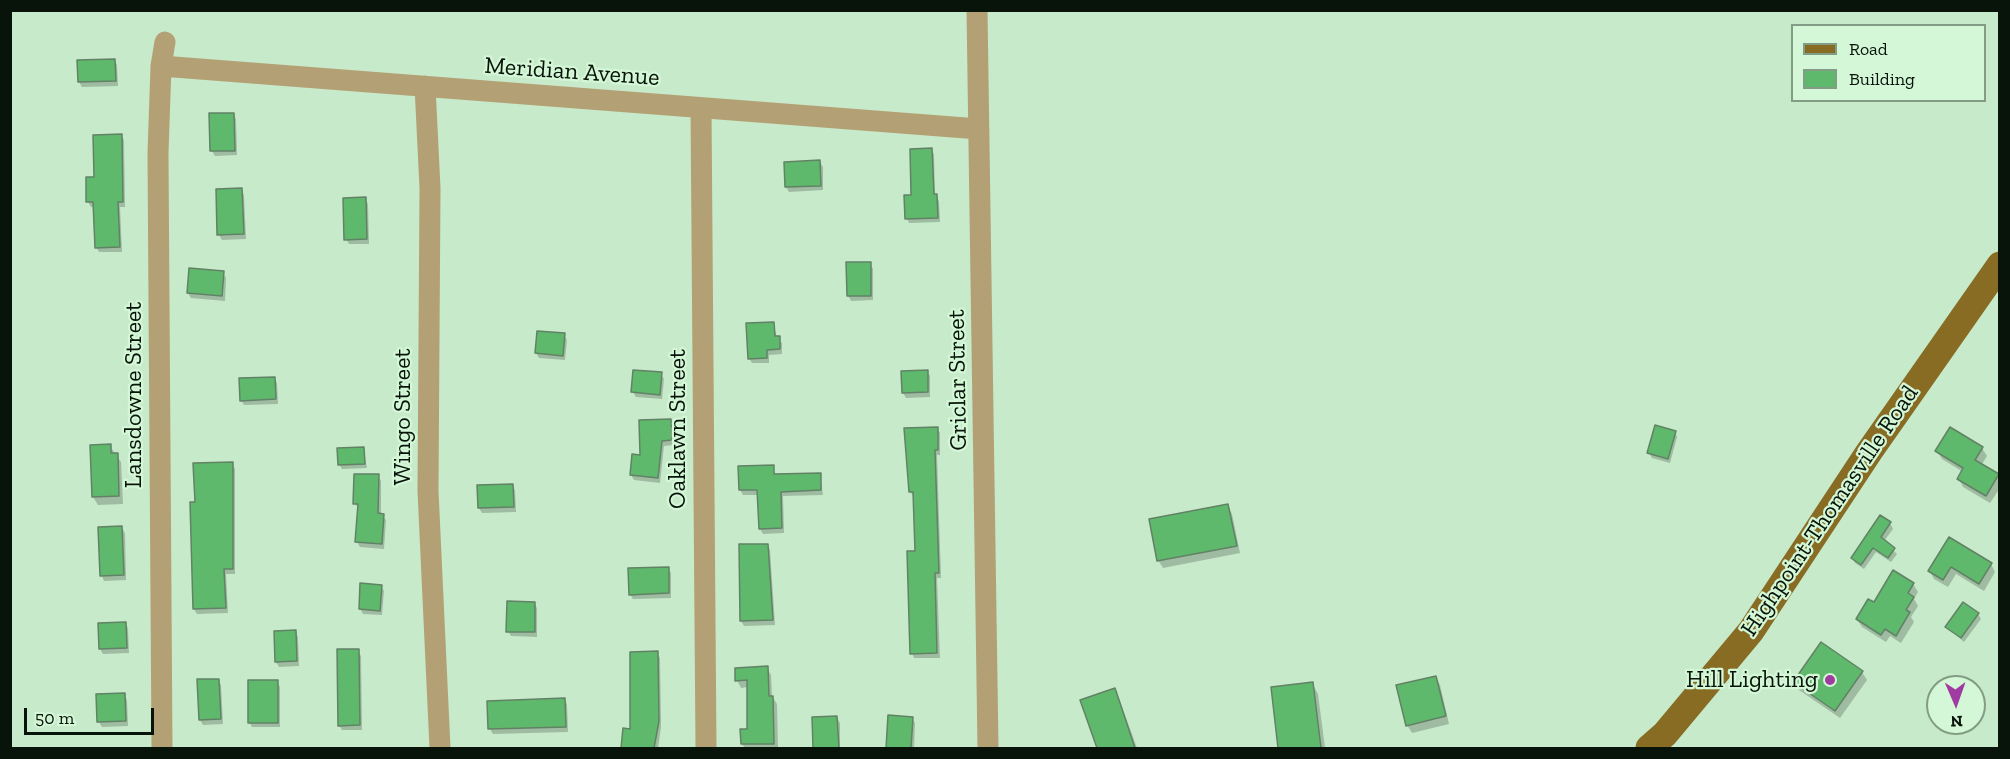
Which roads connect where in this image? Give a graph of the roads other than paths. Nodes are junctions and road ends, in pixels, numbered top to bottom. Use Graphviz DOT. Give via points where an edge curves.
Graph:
graph roads {
  1 [pos="977,10"];
  2 [pos="165,42"];
  3 [pos="161,66"];
  4 [pos="425,86"];
  5 [pos="701,109"];
  6 [pos="979,129"];
  7 [pos="2000,265"];
  8 [pos="162,748"];
  9 [pos="441,748"];
  10 [pos="706,748"];
  11 [pos="988,748"];
  12 [pos="1649,748"];
  1 -- 6 [label="street, Griclar Street"];
  2 -- 3 [label="street, Lansdowne Street"];
  3 -- 4 [label="street, Meridian Avenue"];
  3 -- 8 [label="street, Lansdowne Street" via="158,165"];
  4 -- 5 [label="street, Meridian Avenue"];
  4 -- 9 [label="street, Wingo Street" via="430,188 428,479"];
  5 -- 6 [label="street, Meridian Avenue"];
  5 -- 10 [label="street, Oaklawn Street"];
  6 -- 11 [label="street, Griclar Street"];
  7 -- 12 [label="main road, Highpoint-Thomasville Road" via="1751,631"];
}
